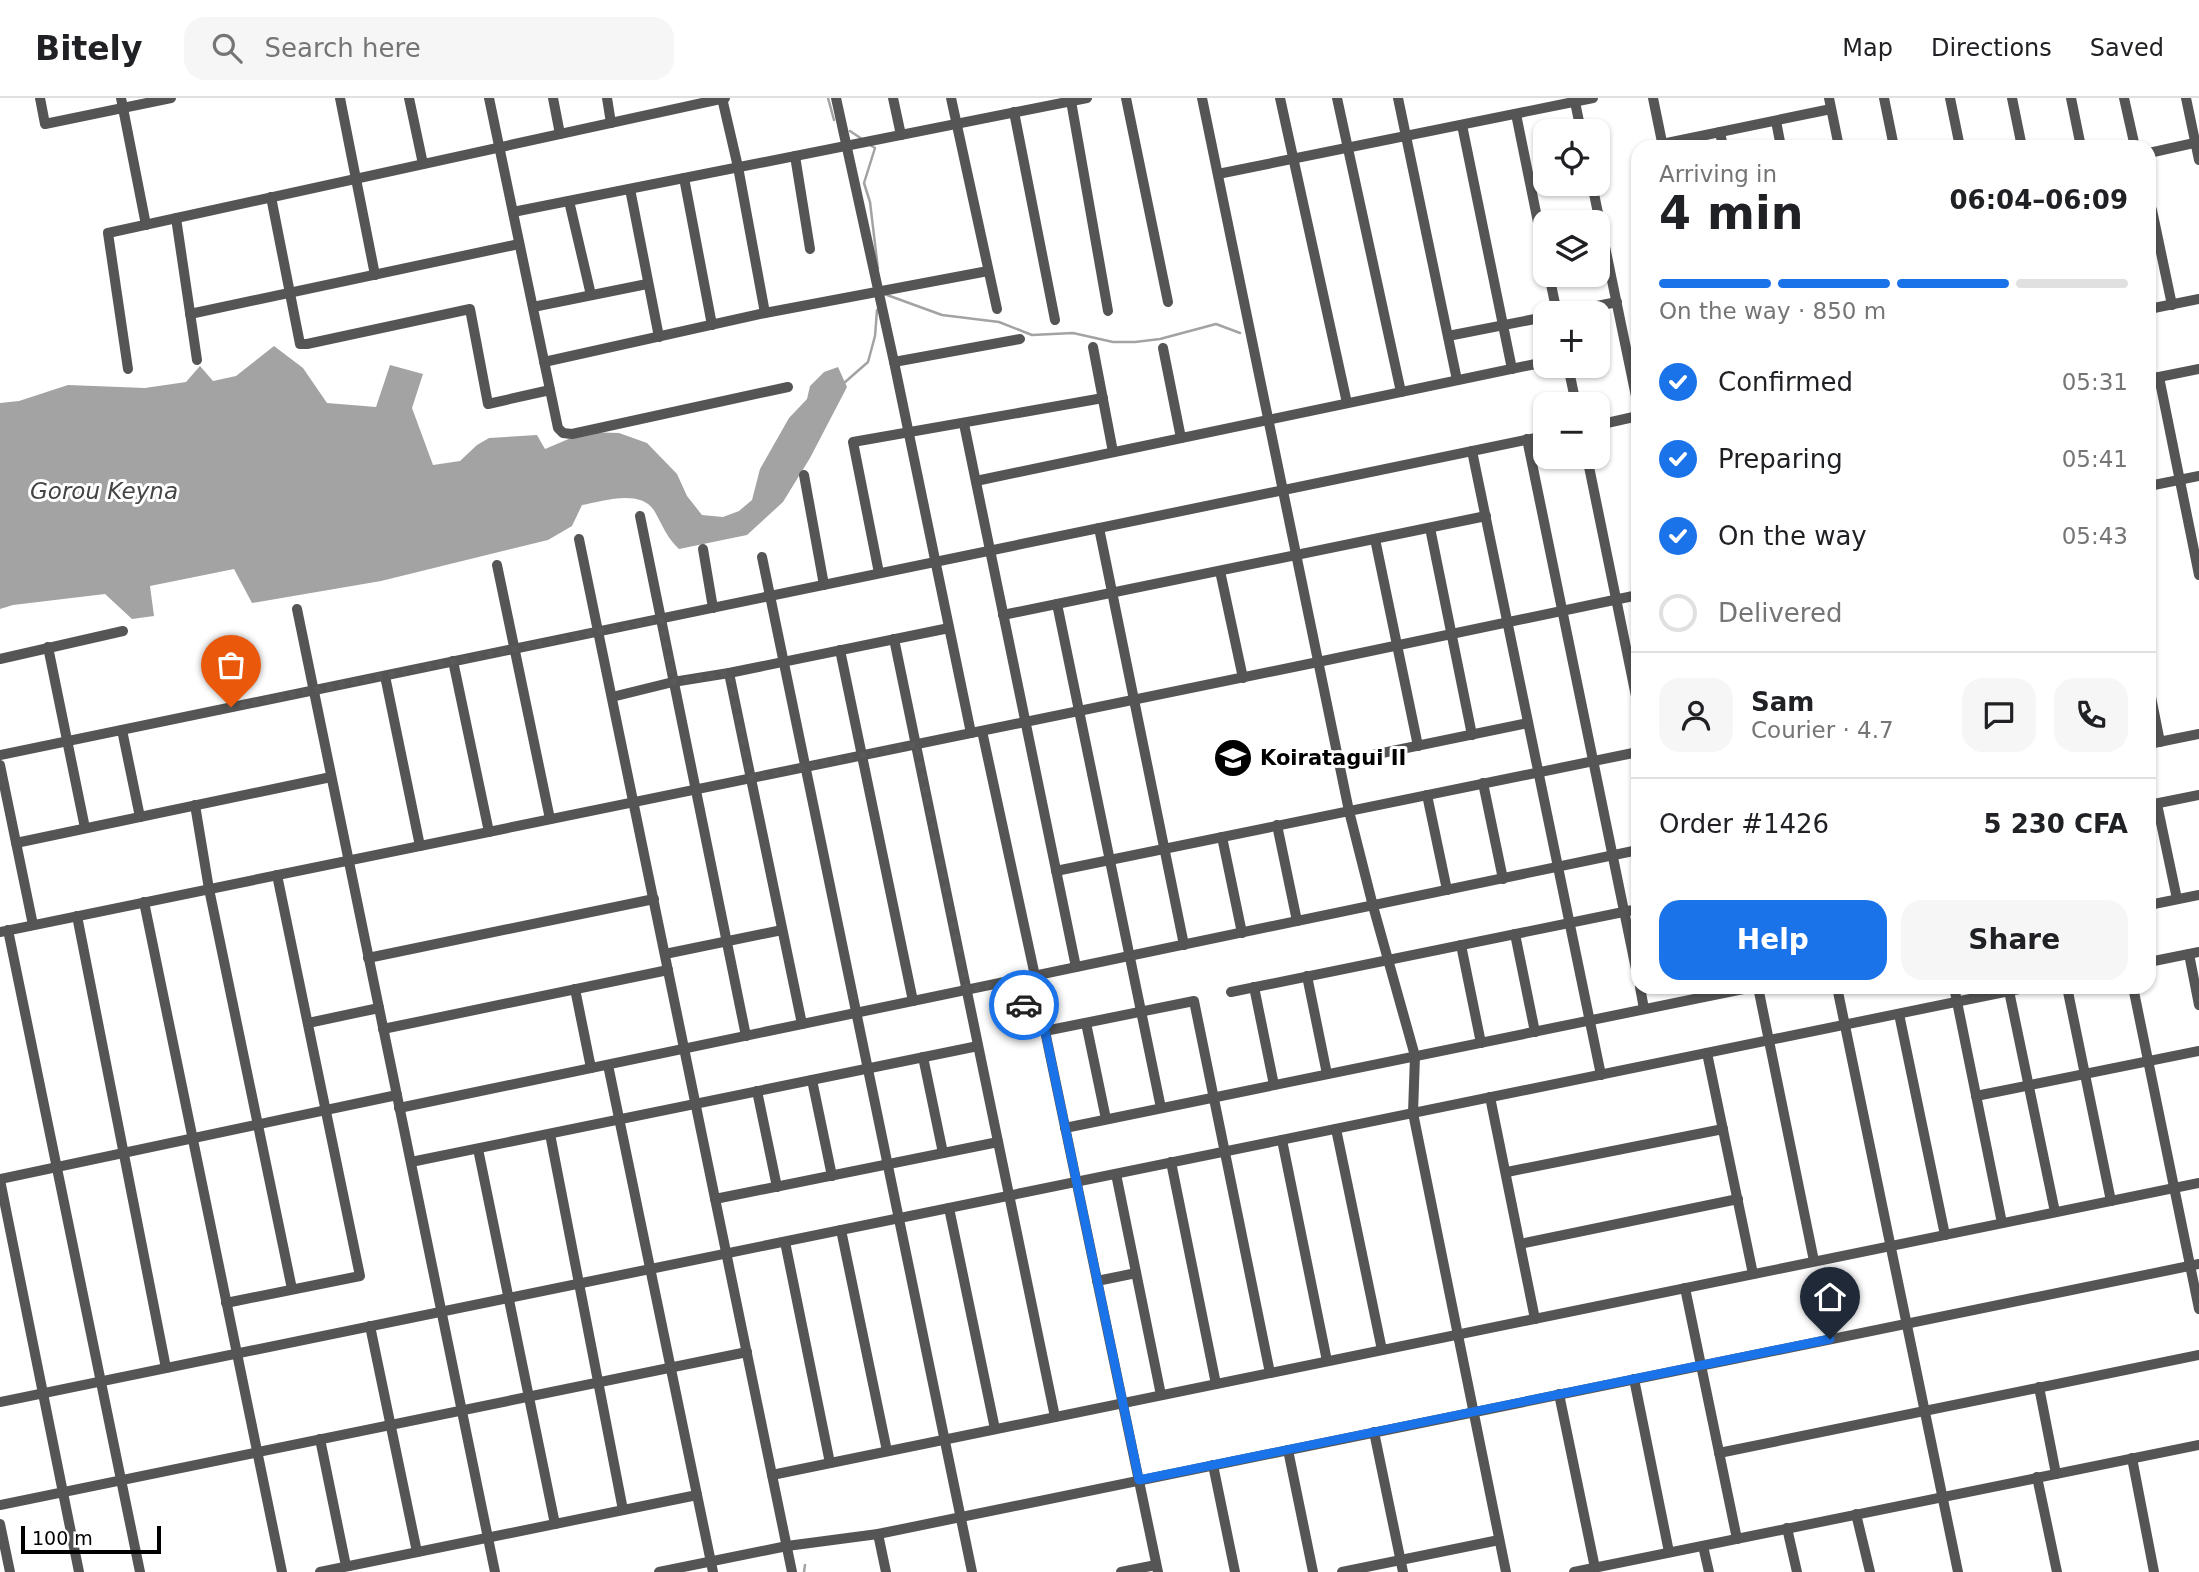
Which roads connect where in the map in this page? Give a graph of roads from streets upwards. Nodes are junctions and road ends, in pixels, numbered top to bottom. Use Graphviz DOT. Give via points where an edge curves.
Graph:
graph roads {
  1 [pos="40,98"];
  2 [pos="171,98"];
  3 [pos="340,98"];
  4 [pos="409,98"];
  5 [pos="489,98"];
  6 [pos="553,98"];
  7 [pos="607,98"];
  8 [pos="665,98"];
  9 [pos="723,98"];
  10 [pos="836,98"];
  11 [pos="893,98"];
  12 [pos="951,98"];
  13 [pos="1087,98"];
  14 [pos="1126,98"];
  15 [pos="1202,98"];
  16 [pos="1280,98"];
  17 [pos="1336,98"];
  18 [pos="1398,98"];
  19 [pos="1593,98"];
  20 [pos="1653,98"];
  21 [pos="1884,98"];
  22 [pos="1950,98"];
  23 [pos="2012,98"];
  24 [pos="2071,98"];
  25 [pos="2124,98"];
  26 [pos="2186,98"];
  27 [pos="1072,101"];
  28 [pos="1575,102"];
  29 [pos="122,103"];
  30 [pos="1830,104"];
  31 [pos="668,111"];
  32 [pos="1014,113"];
  33 [pos="1516,114"];
  34 [pos="1579,119"];
  35 [pos="1776,121"];
  36 [pos="611,123"];
  37 [pos="956,124"];
  38 [pos="1462,125"];
  39 [pos="1720,132"];
  40 [pos="560,134"];
  41 [pos="901,135"];
  42 [pos="1406,136"];
  43 [pos="1662,140"];
  44 [pos="1685,140"];
  45 [pos="1722,140"];
  46 [pos="1780,140"];
  47 [pos="1838,140"];
  48 [pos="1893,140"];
  49 [pos="1959,140"];
  50 [pos="2021,140"];
  51 [pos="2080,140"];
  52 [pos="2134,140"];
  53 [pos="2197,143"];
  54 [pos="846,146"];
  55 [pos="499,148"];
  56 [pos="1348,148"];
  57 [pos="2156,152"];
  58 [pos="795,156"];
  59 [pos="1294,159"];
  60 [pos="2199,160"];
  61 [pos="423,164"];
  62 [pos="738,167"];
  63 [pos="1218,174"];
  64 [pos="684,178"];
  65 [pos="356,179"];
  66 [pos="630,189"];
  67 [pos="1595,196"];
  68 [pos="271,197"];
  69 [pos="569,201"];
  70 [pos="1535,210"];
  71 [pos="513,212"];
  72 [pos="176,218"];
  73 [pos="146,225"];
  74 [pos="2156,229"];
  75 [pos="519,244"];
  76 [pos="810,249"];
  77 [pos="989,271"];
  78 [pos="375,275"];
  79 [pos="647,284"];
  80 [pos="879,292"];
  81 [pos="290,294"];
  82 [pos="591,295"];
  83 [pos="2199,299"];
  84 [pos="1168,302"];
  85 [pos="1617,302"];
  86 [pos="1610,303"];
  87 [pos="2172,305"];
  88 [pos="533,307"];
  89 [pos="2156,308"];
  90 [pos="997,309"];
  91 [pos="1108,312"];
  92 [pos="765,313"];
  93 [pos="190,314"];
  94 [pos="1533,319"];
  95 [pos="1055,320"];
  96 [pos="712,325"];
  97 [pos="1502,325"];
  98 [pos="1448,336"];
  99 [pos="659,337"];
  100 [pos="1020,339"];
  101 [pos="1093,347"];
  102 [pos="1163,348"];
  103 [pos="197,360"];
  104 [pos="544,362"];
  105 [pos="894,362"];
  106 [pos="1533,365"];
  107 [pos="128,369"];
  108 [pos="1512,369"];
  109 [pos="2199,369"];
  110 [pos="1631,371"];
  111 [pos="2156,378"];
  112 [pos="1457,380"];
  113 [pos="2156,386"];
  114 [pos="788,387"];
  115 [pos="550,390"];
  116 [pos="1401,393"];
  117 [pos="1103,398"];
  118 [pos="1347,403"];
  119 [pos="1631,418"];
  120 [pos="1268,420"];
  121 [pos="1610,422"];
  122 [pos="964,424"];
  123 [pos="907,433"];
  124 [pos="1181,438"];
  125 [pos="1533,438"];
  126 [pos="1527,439"];
  127 [pos="1472,451"];
  128 [pos="1113,452"];
  129 [pos="1589,469"];
  130 [pos="804,475"];
  131 [pos="2199,476"];
  132 [pos="2179,480"];
  133 [pos="976,481"];
  134 [pos="2156,485"];
  135 [pos="1283,490"];
  136 [pos="640,516"];
  137 [pos="1486,516"];
  138 [pos="1099,528"];
  139 [pos="1430,528"];
  140 [pos="579,539"];
  141 [pos="1375,539"];
  142 [pos="703,549"];
  143 [pos="990,551"];
  144 [pos="1296,555"];
  145 [pos="762,557"];
  146 [pos="935,562"];
  147 [pos="497,565"];
  148 [pos="1220,571"];
  149 [pos="879,573"];
  150 [pos="2199,575"];
  151 [pos="824,585"];
  152 [pos="1112,593"];
  153 [pos="771,596"];
  154 [pos="1631,596"];
  155 [pos="1616,599"];
  156 [pos="1057,604"];
  157 [pos="713,608"];
  158 [pos="296,609"];
  159 [pos="1562,611"];
  160 [pos="1003,615"];
  161 [pos="661,619"];
  162 [pos="1507,622"];
  163 [pos="950,628"];
  164 [pos="123,631"];
  165 [pos="598,631"];
  166 [pos="1452,634"];
  167 [pos="894,639"];
  168 [pos="1397,646"];
  169 [pos="48,647"];
  170 [pos="514,649"];
  171 [pos="840,650"];
  172 [pos="0,659"];
  173 [pos="453,661"];
  174 [pos="784,662"];
  175 [pos="1318,662"];
  176 [pos="1631,672"];
  177 [pos="729,673"];
  178 [pos="384,676"];
  179 [pos="1243,678"];
  180 [pos="673,682"];
  181 [pos="313,690"];
  182 [pos="612,697"];
  183 [pos="1134,700"];
  184 [pos="1079,711"];
  185 [pos="1025,722"];
  186 [pos="1528,723"];
  187 [pos="122,730"];
  188 [pos="977,732"];
  189 [pos="1472,734"];
  190 [pos="2199,734"];
  191 [pos="66,741"];
  192 [pos="2156,743"];
  193 [pos="916,744"];
  194 [pos="1418,746"];
  195 [pos="1631,753"];
  196 [pos="0,755"];
  197 [pos="862,756"];
  198 [pos="1593,761"];
  199 [pos="1339,762"];
  200 [pos="0,765"];
  201 [pos="806,767"];
  202 [pos="1538,772"];
  203 [pos="331,777"];
  204 [pos="751,778"];
  205 [pos="1483,783"];
  206 [pos="695,790"];
  207 [pos="1427,794"];
  208 [pos="2199,795"];
  209 [pos="634,802"];
  210 [pos="2156,803"];
  211 [pos="195,805"];
  212 [pos="1349,811"];
  213 [pos="2156,816"];
  214 [pos="140,817"];
  215 [pos="550,820"];
  216 [pos="1277,825"];
  217 [pos="85,828"];
  218 [pos="489,832"];
  219 [pos="1222,836"];
  220 [pos="16,843"];
  221 [pos="420,846"];
  222 [pos="1165,848"];
  223 [pos="1631,852"];
  224 [pos="1613,856"];
  225 [pos="348,860"];
  226 [pos="1110,860"];
  227 [pos="1558,867"];
  228 [pos="1056,871"];
  229 [pos="277,875"];
  230 [pos="1503,878"];
  231 [pos="209,889"];
  232 [pos="1447,890"];
  233 [pos="2199,895"];
  234 [pos="654,899"];
  235 [pos="2177,899"];
  236 [pos="144,902"];
  237 [pos="2156,904"];
  238 [pos="1373,906"];
  239 [pos="1631,910"];
  240 [pos="1624,911"];
  241 [pos="77,916"];
  242 [pos="1297,921"];
  243 [pos="1569,923"];
  244 [pos="33,925"];
  245 [pos="782,930"];
  246 [pos="4,931"];
  247 [pos="1242,933"];
  248 [pos="1515,934"];
  249 [pos="727,941"];
  250 [pos="1185,945"];
  251 [pos="1461,945"];
  252 [pos="1631,945"];
  253 [pos="2194,953"];
  254 [pos="665,954"];
  255 [pos="1129,956"];
  256 [pos="368,958"];
  257 [pos="1389,959"];
  258 [pos="2156,961"];
  259 [pos="1076,967"];
  260 [pos="668,970"];
  261 [pos="1035,976"];
  262 [pos="1307,976"];
  263 [pos="1019,979"];
  264 [pos="1254,987"];
  265 [pos="575,989"];
  266 [pos="967,990"];
  267 [pos="1231,992"];
  268 [pos="1641,994"];
  269 [pos="1693,994"];
  270 [pos="1758,994"];
  271 [pos="1838,994"];
  272 [pos="1955,994"];
  273 [pos="1995,994"];
  274 [pos="2010,994"];
  275 [pos="2068,994"];
  276 [pos="2134,994"];
  277 [pos="912,1001"];
  278 [pos="1957,1002"];
  279 [pos="2199,1005"];
  280 [pos="379,1008"];
  281 [pos="1644,1009"];
  282 [pos="1141,1012"];
  283 [pos="856,1013"];
  284 [pos="1899,1014"];
  285 [pos="1590,1020"];
  286 [pos="308,1023"];
  287 [pos="1086,1023"];
  288 [pos="802,1024"];
  289 [pos="1845,1025"];
  290 [pos="383,1028"];
  291 [pos="1045,1031"];
  292 [pos="1535,1032"];
  293 [pos="746,1036"];
  294 [pos="1769,1040"];
  295 [pos="1481,1043"];
  296 [pos="978,1046"];
  297 [pos="684,1049"];
  298 [pos="2199,1051"];
  299 [pos="1707,1053"];
  300 [pos="1415,1056"];
  301 [pos="923,1058"];
  302 [pos="2148,1061"];
  303 [pos="608,1065"];
  304 [pos="591,1068"];
  305 [pos="868,1069"];
  306 [pos="1327,1074"];
  307 [pos="2085,1074"];
  308 [pos="1601,1075"];
  309 [pos="812,1080"];
  310 [pos="1274,1085"];
  311 [pos="2029,1085"];
  312 [pos="757,1091"];
  313 [pos="397,1095"];
  314 [pos="1976,1096"];
  315 [pos="1490,1097"];
  316 [pos="1213,1098"];
  317 [pos="696,1104"];
  318 [pos="400,1108"];
  319 [pos="1161,1108"];
  320 [pos="326,1110"];
  321 [pos="1413,1113"];
  322 [pos="1106,1119"];
  323 [pos="620,1120"];
  324 [pos="258,1125"];
  325 [pos="1065,1128"];
  326 [pos="1336,1129"];
  327 [pos="1723,1129"];
  328 [pos="550,1134"];
  329 [pos="192,1139"];
  330 [pos="1282,1140"];
  331 [pos="998,1142"];
  332 [pos="478,1149"];
  333 [pos="1225,1152"];
  334 [pos="124,1153"];
  335 [pos="943,1153"];
  336 [pos="411,1162"];
  337 [pos="1171,1163"];
  338 [pos="888,1164"];
  339 [pos="57,1167"];
  340 [pos="1507,1172"];
  341 [pos="1116,1174"];
  342 [pos="832,1176"];
  343 [pos="0,1179"];
  344 [pos="1077,1182"];
  345 [pos="2199,1183"];
  346 [pos="777,1187"];
  347 [pos="2174,1188"];
  348 [pos="1009,1196"];
  349 [pos="715,1199"];
  350 [pos="1738,1199"];
  351 [pos="2111,1201"];
  352 [pos="949,1208"];
  353 [pos="2055,1212"];
  354 [pos="899,1218"];
  355 [pos="2002,1223"];
  356 [pos="841,1230"];
  357 [pos="1945,1235"];
  358 [pos="785,1241"];
  359 [pos="1520,1244"];
  360 [pos="1891,1246"];
  361 [pos="726,1254"];
  362 [pos="1814,1261"];
  363 [pos="2195,1265"];
  364 [pos="650,1269"];
  365 [pos="1136,1273"];
  366 [pos="1753,1274"];
  367 [pos="1097,1281"];
  368 [pos="579,1283"];
  369 [pos="1685,1288"];
  370 [pos="292,1289"];
  371 [pos="508,1298"];
  372 [pos="226,1303"];
  373 [pos="2199,1309"];
  374 [pos="441,1312"];
  375 [pos="1535,1318"];
  376 [pos="1907,1323"];
  377 [pos="370,1326"];
  378 [pos="1457,1335"];
  379 [pos="1382,1350"];
  380 [pos="747,1352"];
  381 [pos="237,1354"];
  382 [pos="2199,1355"];
  383 [pos="1327,1361"];
  384 [pos="1701,1365"];
  385 [pos="166,1368"];
  386 [pos="671,1368"];
  387 [pos="1270,1373"];
  388 [pos="1634,1379"];
  389 [pos="101,1381"];
  390 [pos="598,1382"];
  391 [pos="1216,1384"];
  392 [pos="2039,1387"];
  393 [pos="43,1393"];
  394 [pos="1559,1394"];
  395 [pos="1161,1395"];
  396 [pos="529,1397"];
  397 [pos="0,1402"];
  398 [pos="1123,1403"];
  399 [pos="462,1410"];
  400 [pos="1925,1411"];
  401 [pos="1473,1412"];
  402 [pos="1055,1417"];
  403 [pos="390,1425"];
  404 [pos="995,1429"];
  405 [pos="1374,1432"];
  406 [pos="944,1439"];
  407 [pos="320,1440"];
  408 [pos="2199,1445"];
  409 [pos="1288,1450"];
  410 [pos="887,1451"];
  411 [pos="257,1453"];
  412 [pos="1719,1453"];
  413 [pos="2132,1458"];
  414 [pos="830,1463"];
  415 [pos="1213,1465"];
  416 [pos="2056,1474"];
  417 [pos="772,1475"];
  418 [pos="2037,1478"];
  419 [pos="121,1480"];
  420 [pos="1139,1480"];
  421 [pos="63,1492"];
  422 [pos="697,1495"];
  423 [pos="1943,1497"];
  424 [pos="0,1505"];
  425 [pos="623,1510"];
  426 [pos="1856,1514"];
  427 [pos="960,1517"];
  428 [pos="0,1524"];
  429 [pos="555,1524"];
  430 [pos="1787,1528"];
  431 [pos="878,1534"];
  432 [pos="488,1538"];
  433 [pos="1737,1539"];
  434 [pos="1499,1540"];
  435 [pos="787,1546"];
  436 [pos="1703,1546"];
  437 [pos="417,1552"];
  438 [pos="1669,1552"];
  439 [pos="1400,1560"];
  440 [pos="346,1566"];
  441 [pos="712,1567"];
  442 [pos="1157,1568"];
  443 [pos="1595,1568"];
  444 [pos="10,1572"];
  445 [pos="79,1572"];
  446 [pos="140,1572"];
  447 [pos="282,1572"];
  448 [pos="320,1572"];
  449 [pos="495,1572"];
  450 [pos="659,1572"];
  451 [pos="792,1572"];
  452 [pos="886,1572"];
  453 [pos="972,1572"];
  454 [pos="1121,1572"];
  455 [pos="1234,1572"];
  456 [pos="1313,1572"];
  457 [pos="1342,1572"];
  458 [pos="1403,1572"];
  459 [pos="1506,1572"];
  460 [pos="1574,1572"];
  461 [pos="1709,1572"];
  462 [pos="1797,1572"];
  463 [pos="1870,1572"];
  464 [pos="1958,1572"];
  465 [pos="2057,1572"];
  466 [pos="2154,1572"];
  1 -- 29 [label="street" via="45,124"];
  2 -- 29 [label="street"];
  3 -- 65 [label="street"];
  4 -- 61 [label="street"];
  5 -- 55 [label="street"];
  6 -- 40 [label="street"];
  7 -- 36 [label="street"];
  8 -- 31 [label="street"];
  9 -- 31 [label="street"];
  9 -- 62 [label="street"];
  10 -- 54 [label="street"];
  11 -- 41 [label="street"];
  12 -- 37 [label="street"];
  13 -- 27 [label="street"];
  14 -- 84 [label="street"];
  15 -- 63 [label="street"];
  16 -- 59 [label="street"];
  17 -- 56 [label="street"];
  18 -- 42 [label="street"];
  19 -- 28 [label="street"];
  20 -- 43 [label="street"];
  21 -- 48 [label="street"];
  22 -- 49 [label="street"];
  23 -- 50 [label="street"];
  24 -- 51 [label="street"];
  25 -- 52 [label="street"];
  26 -- 53 [label="street"];
  27 -- 32 [label="street"];
  27 -- 91 [label="street"];
  28 -- 33 [label="street"];
  28 -- 34 [label="street"];
  29 -- 73 [label="street"];
  30 -- 35 [label="street"];
  30 -- 47 [label="street"];
  31 -- 36 [label="street"];
  32 -- 37 [label="street"];
  32 -- 95 [label="street"];
  33 -- 38 [label="street"];
  33 -- 70 [label="street"];
  35 -- 39 [label="street"];
  35 -- 46 [label="street"];
  36 -- 40 [label="street"];
  37 -- 41 [label="street"];
  37 -- 77 [label="street"];
  38 -- 42 [label="street"];
  38 -- 97 [label="street"];
  39 -- 44 [label="street"];
  39 -- 45 [label="street"];
  40 -- 55 [label="street"];
  41 -- 54 [label="street"];
  42 -- 56 [label="street"];
  42 -- 98 [label="street"];
  53 -- 57 [label="street"];
  53 -- 60 [label="street"];
  54 -- 58 [label="street"];
  54 -- 80 [label="street"];
  55 -- 61 [label="street"];
  55 -- 71 [label="street"];
  56 -- 59 [label="street"];
  56 -- 116 [label="street"];
  58 -- 62 [label="street"];
  58 -- 76 [label="street"];
  59 -- 63 [label="street"];
  59 -- 118 [label="street"];
  61 -- 65 [label="street"];
  62 -- 64 [label="street"];
  62 -- 92 [label="street"];
  63 -- 120 [label="street"];
  64 -- 66 [label="street"];
  64 -- 96 [label="street"];
  65 -- 68 [label="street"];
  65 -- 78 [label="street"];
  66 -- 69 [label="street"];
  66 -- 79 [label="street"];
  67 -- 85 [label="street"];
  68 -- 72 [label="street"];
  68 -- 81 [label="street"];
  69 -- 71 [label="street"];
  69 -- 82 [label="street"];
  71 -- 75 [label="street"];
  72 -- 73 [label="street"];
  72 -- 93 [label="street"];
  73 -- 107 [label="street" via="108,233"];
  74 -- 87 [label="street"];
  75 -- 78 [label="street"];
  75 -- 88 [label="street"];
  77 -- 80 [label="street"];
  77 -- 90 [label="street"];
  78 -- 81 [label="street"];
  79 -- 82 [label="street"];
  79 -- 99 [label="street"];
  80 -- 92 [label="street"];
  80 -- 105 [label="street"];
  81 -- 93 [label="street"];
  81 -- 115 [label="street" via="303,345 470,309 488,404"];
  82 -- 88 [label="street"];
  83 -- 87 [label="street"];
  85 -- 86 [label="street"];
  85 -- 110 [label="street"];
  87 -- 89 [label="street"];
  88 -- 104 [label="street"];
  92 -- 96 [label="street"];
  93 -- 103 [label="street"];
  94 -- 97 [label="street"];
  96 -- 99 [label="street"];
  97 -- 98 [label="street"];
  97 -- 108 [label="street"];
  98 -- 112 [label="street"];
  99 -- 104 [label="street"];
  100 -- 105 [label="street"];
  101 -- 117 [label="street"];
  102 -- 124 [label="street"];
  104 -- 115 [label="street"];
  105 -- 123 [label="street"];
  106 -- 108 [label="street"];
  108 -- 112 [label="street"];
  109 -- 111 [label="street"];
  112 -- 116 [label="street"];
  113 -- 132 [label="street"];
  114 -- 115 [label="street" via="572,434 558,428"];
  116 -- 118 [label="street"];
  117 -- 122 [label="street"];
  117 -- 128 [label="street"];
  118 -- 120 [label="street"];
  119 -- 121 [label="street"];
  120 -- 124 [label="street"];
  120 -- 135 [label="street"];
  122 -- 123 [label="street"];
  122 -- 133 [label="street"];
  123 -- 146 [label="street"];
  123 -- 149 [label="street" via="853,442"];
  124 -- 128 [label="street"];
  125 -- 126 [label="street"];
  126 -- 127 [label="street"];
  126 -- 159 [label="street"];
  127 -- 135 [label="street"];
  127 -- 137 [label="street"];
  128 -- 133 [label="street"];
  129 -- 155 [label="street"];
  130 -- 151 [label="street"];
  131 -- 132 [label="street"];
  132 -- 134 [label="street"];
  132 -- 150 [label="street"];
  133 -- 143 [label="street"];
  135 -- 138 [label="street"];
  135 -- 144 [label="street"];
  136 -- 161 [label="street"];
  137 -- 139 [label="street"];
  137 -- 162 [label="street"];
  138 -- 143 [label="street"];
  138 -- 152 [label="street"];
  139 -- 141 [label="street"];
  139 -- 166 [label="street"];
  140 -- 165 [label="street"];
  141 -- 144 [label="street"];
  141 -- 168 [label="street"];
  142 -- 157 [label="street"];
  143 -- 146 [label="street"];
  143 -- 160 [label="street"];
  144 -- 148 [label="street"];
  144 -- 175 [label="street"];
  145 -- 153 [label="street"];
  146 -- 149 [label="street"];
  146 -- 163 [label="street"];
  147 -- 170 [label="street"];
  148 -- 152 [label="street"];
  148 -- 179 [label="street"];
  149 -- 151 [label="street"];
  151 -- 153 [label="street"];
  152 -- 156 [label="street"];
  152 -- 183 [label="street"];
  153 -- 157 [label="street"];
  153 -- 174 [label="street"];
  154 -- 155 [label="street"];
  155 -- 159 [label="street"];
  155 -- 176 [label="street"];
  156 -- 160 [label="street"];
  156 -- 184 [label="street"];
  157 -- 161 [label="street"];
  158 -- 181 [label="street"];
  159 -- 162 [label="street"];
  159 -- 198 [label="street"];
  160 -- 185 [label="street"];
  161 -- 165 [label="street"];
  161 -- 180 [label="street"];
  162 -- 166 [label="street"];
  162 -- 186 [label="street"];
  163 -- 167 [label="street"];
  163 -- 188 [label="street"];
  164 -- 169 [label="street"];
  165 -- 170 [label="street"];
  165 -- 182 [label="street"];
  166 -- 168 [label="street"];
  166 -- 189 [label="street"];
  167 -- 171 [label="street"];
  167 -- 193 [label="street"];
  168 -- 175 [label="street"];
  168 -- 194 [label="street"];
  169 -- 172 [label="street"];
  169 -- 191 [label="street"];
  170 -- 173 [label="street"];
  170 -- 215 [label="street"];
  171 -- 174 [label="street"];
  171 -- 197 [label="street"];
  173 -- 178 [label="street"];
  173 -- 218 [label="street"];
  174 -- 177 [label="street"];
  174 -- 201 [label="street"];
  175 -- 179 [label="street"];
  175 -- 199 [label="street"];
  177 -- 180 [label="street"];
  177 -- 204 [label="street"];
  178 -- 181 [label="street"];
  178 -- 221 [label="street"];
  179 -- 183 [label="street"];
  180 -- 182 [label="street"];
  180 -- 206 [label="street"];
  181 -- 187 [label="street"];
  181 -- 203 [label="street"];
  182 -- 209 [label="street"];
  183 -- 184 [label="street"];
  183 -- 222 [label="street"];
  184 -- 185 [label="street"];
  184 -- 226 [label="street"];
  185 -- 188 [label="street"];
  185 -- 228 [label="street"];
  186 -- 189 [label="street"];
  186 -- 202 [label="street"];
  187 -- 191 [label="street"];
  187 -- 214 [label="street"];
  188 -- 193 [label="street"];
  188 -- 261 [label="street"];
  189 -- 194 [label="street"];
  190 -- 192 [label="street"];
  191 -- 196 [label="street"];
  191 -- 217 [label="street"];
  193 -- 197 [label="street"];
  193 -- 266 [label="street"];
  194 -- 199 [label="street"];
  195 -- 198 [label="street"];
  197 -- 201 [label="street"];
  197 -- 277 [label="street"];
  198 -- 202 [label="street"];
  198 -- 224 [label="street"];
  199 -- 212 [label="street"];
  200 -- 220 [label="street"];
  201 -- 204 [label="street"];
  201 -- 283 [label="street"];
  202 -- 205 [label="street"];
  202 -- 227 [label="street"];
  203 -- 211 [label="street"];
  203 -- 225 [label="street"];
  204 -- 206 [label="street"];
  204 -- 245 [label="street"];
  205 -- 207 [label="street"];
  205 -- 230 [label="street"];
  206 -- 209 [label="street"];
  206 -- 249 [label="street"];
  207 -- 212 [label="street"];
  207 -- 232 [label="street"];
  208 -- 210 [label="street"];
  209 -- 215 [label="street"];
  209 -- 234 [label="street"];
  211 -- 214 [label="street"];
  211 -- 231 [label="street"];
  212 -- 216 [label="street"];
  212 -- 238 [label="street"];
  213 -- 235 [label="street"];
  214 -- 217 [label="street"];
  215 -- 218 [label="street"];
  216 -- 219 [label="street"];
  216 -- 242 [label="street"];
  217 -- 220 [label="street"];
  218 -- 221 [label="street"];
  219 -- 222 [label="street"];
  219 -- 247 [label="street"];
  220 -- 244 [label="street"];
  221 -- 225 [label="street"];
  222 -- 226 [label="street"];
  222 -- 250 [label="street"];
  223 -- 224 [label="street"];
  224 -- 227 [label="street"];
  224 -- 240 [label="street"];
  225 -- 229 [label="street"];
  225 -- 256 [label="street"];
  226 -- 228 [label="street"];
  226 -- 255 [label="street"];
  227 -- 230 [label="street"];
  227 -- 243 [label="street"];
  228 -- 259 [label="street"];
  229 -- 231 [label="street"];
  229 -- 286 [label="street"];
  230 -- 232 [label="street"];
  231 -- 236 [label="street"];
  231 -- 324 [label="street"];
  232 -- 238 [label="street"];
  233 -- 235 [label="street"];
  234 -- 254 [label="street"];
  234 -- 256 [label="street"];
  235 -- 237 [label="street"];
  236 -- 241 [label="street"];
  236 -- 329 [label="street"];
  238 -- 242 [label="street"];
  238 -- 257 [label="street"];
  239 -- 240 [label="street"];
  240 -- 243 [label="street"];
  240 -- 252 [label="street"];
  241 -- 244 [label="street"];
  241 -- 334 [label="street"];
  242 -- 247 [label="street"];
  243 -- 248 [label="street"];
  243 -- 285 [label="street"];
  244 -- 246 [label="street"];
  245 -- 249 [label="street"];
  245 -- 288 [label="street"];
  246 -- 339 [label="street"];
  247 -- 250 [label="street"];
  248 -- 251 [label="street"];
  248 -- 292 [label="street"];
  249 -- 254 [label="street"];
  249 -- 293 [label="street"];
  250 -- 255 [label="street"];
  251 -- 257 [label="street"];
  251 -- 295 [label="street"];
  253 -- 258 [label="street"];
  253 -- 279 [label="street"];
  254 -- 260 [label="street"];
  255 -- 259 [label="street"];
  255 -- 282 [label="street"];
  256 -- 280 [label="street"];
  257 -- 262 [label="street"];
  257 -- 300 [label="street"];
  259 -- 261 [label="street"];
  260 -- 265 [label="street"];
  260 -- 297 [label="street"];
  261 -- 263 [label="street"];
  262 -- 264 [label="street"];
  262 -- 306 [label="street"];
  263 -- 266 [label="street"];
  263 -- 291 [label="street" via="1027,1014"];
  264 -- 267 [label="street"];
  264 -- 310 [label="street"];
  265 -- 290 [label="street"];
  265 -- 304 [label="street"];
  266 -- 277 [label="street"];
  266 -- 296 [label="street"];
  268 -- 281 [label="street"];
  269 -- 281 [label="street"];
  270 -- 294 [label="street"];
  271 -- 289 [label="street"];
  272 -- 278 [label="street"];
  273 -- 278 [label="street"];
  274 -- 311 [label="street"];
  275 -- 307 [label="street"];
  276 -- 302 [label="street"];
  277 -- 283 [label="street"];
  278 -- 284 [label="street"];
  278 -- 314 [label="street"];
  280 -- 286 [label="street"];
  280 -- 290 [label="street"];
  281 -- 285 [label="street"];
  282 -- 287 [label="street"];
  282 -- 316 [label="street" via="1194,1001"];
  282 -- 319 [label="street"];
  283 -- 288 [label="street"];
  283 -- 305 [label="street"];
  284 -- 289 [label="street"];
  284 -- 357 [label="street"];
  285 -- 292 [label="street"];
  285 -- 308 [label="street"];
  286 -- 320 [label="street"];
  287 -- 291 [label="street"];
  287 -- 322 [label="street"];
  288 -- 293 [label="street"];
  289 -- 294 [label="street"];
  289 -- 360 [label="street"];
  290 -- 313 [label="street"];
  291 -- 325 [label="street"];
  292 -- 295 [label="street"];
  293 -- 297 [label="street"];
  294 -- 299 [label="street"];
  294 -- 362 [label="street"];
  295 -- 300 [label="street"];
  296 -- 301 [label="street"];
  296 -- 331 [label="street"];
  297 -- 303 [label="street"];
  297 -- 317 [label="street"];
  298 -- 302 [label="street"];
  299 -- 308 [label="street"];
  299 -- 327 [label="street"];
  300 -- 306 [label="street"];
  300 -- 321 [label="street"];
  301 -- 305 [label="street"];
  301 -- 335 [label="street"];
  302 -- 307 [label="street"];
  302 -- 347 [label="street"];
  303 -- 304 [label="street"];
  303 -- 323 [label="street"];
  304 -- 318 [label="street"];
  305 -- 309 [label="street"];
  305 -- 338 [label="street"];
  306 -- 310 [label="street"];
  307 -- 311 [label="street"];
  307 -- 351 [label="street"];
  308 -- 315 [label="street"];
  309 -- 312 [label="street"];
  309 -- 342 [label="street"];
  310 -- 316 [label="street"];
  311 -- 314 [label="street"];
  311 -- 353 [label="street"];
  312 -- 317 [label="street"];
  312 -- 346 [label="street"];
  313 -- 318 [label="street"];
  313 -- 320 [label="street"];
  314 -- 355 [label="street"];
  315 -- 321 [label="street"];
  315 -- 340 [label="street"];
  316 -- 319 [label="street"];
  316 -- 333 [label="street"];
  317 -- 323 [label="street"];
  317 -- 349 [label="street"];
  318 -- 336 [label="street"];
  319 -- 322 [label="street"];
  320 -- 324 [label="street"];
  320 -- 370 [label="street" via="360,1276"];
  321 -- 326 [label="street"];
  321 -- 378 [label="street"];
  322 -- 325 [label="street"];
  323 -- 328 [label="street"];
  323 -- 364 [label="street"];
  324 -- 329 [label="street"];
  324 -- 370 [label="street"];
  325 -- 344 [label="street"];
  326 -- 330 [label="street"];
  326 -- 379 [label="street"];
  327 -- 340 [label="street"];
  327 -- 350 [label="street"];
  328 -- 332 [label="street"];
  328 -- 368 [label="street"];
  329 -- 334 [label="street"];
  329 -- 372 [label="street"];
  330 -- 333 [label="street"];
  330 -- 383 [label="street"];
  331 -- 335 [label="street"];
  331 -- 348 [label="street"];
  332 -- 336 [label="street"];
  332 -- 371 [label="street"];
  333 -- 337 [label="street"];
  333 -- 387 [label="street"];
  334 -- 339 [label="street"];
  334 -- 385 [label="street"];
  335 -- 338 [label="street"];
  336 -- 374 [label="street"];
  337 -- 341 [label="street"];
  337 -- 391 [label="street"];
  338 -- 342 [label="street"];
  338 -- 354 [label="street"];
  339 -- 343 [label="street"];
  339 -- 389 [label="street"];
  340 -- 359 [label="street"];
  341 -- 344 [label="street"];
  341 -- 365 [label="street"];
  342 -- 346 [label="street"];
  343 -- 393 [label="street"];
  344 -- 348 [label="street"];
  344 -- 367 [label="street"];
  345 -- 347 [label="street"];
  346 -- 349 [label="street"];
  347 -- 351 [label="street"];
  347 -- 363 [label="street"];
  348 -- 352 [label="street"];
  348 -- 402 [label="street"];
  349 -- 361 [label="street"];
  350 -- 359 [label="street"];
  350 -- 366 [label="street"];
  351 -- 353 [label="street"];
  352 -- 354 [label="street"];
  352 -- 404 [label="street"];
  353 -- 355 [label="street"];
  354 -- 356 [label="street"];
  354 -- 406 [label="street"];
  355 -- 357 [label="street"];
  356 -- 358 [label="street"];
  356 -- 410 [label="street"];
  357 -- 360 [label="street"];
  358 -- 361 [label="street"];
  358 -- 414 [label="street"];
  359 -- 375 [label="street"];
  360 -- 362 [label="street"];
  360 -- 376 [label="street"];
  361 -- 364 [label="street"];
  361 -- 380 [label="street"];
  362 -- 366 [label="street"];
  363 -- 373 [label="street"];
  363 -- 376 [label="street"];
  364 -- 368 [label="street"];
  364 -- 386 [label="street"];
  365 -- 367 [label="street"];
  365 -- 395 [label="street"];
  366 -- 369 [label="street"];
  367 -- 398 [label="street"];
  368 -- 371 [label="street"];
  368 -- 390 [label="street"];
  369 -- 375 [label="street"];
  369 -- 384 [label="street"];
  370 -- 372 [label="street"];
  371 -- 374 [label="street"];
  371 -- 396 [label="street"];
  372 -- 381 [label="street"];
  374 -- 377 [label="street"];
  374 -- 399 [label="street"];
  375 -- 378 [label="street"];
  376 -- 384 [label="street"];
  376 -- 400 [label="street"];
  377 -- 381 [label="street"];
  377 -- 403 [label="street"];
  378 -- 379 [label="street"];
  378 -- 401 [label="street"];
  379 -- 383 [label="street"];
  380 -- 386 [label="street"];
  380 -- 417 [label="street"];
  381 -- 385 [label="street"];
  381 -- 411 [label="street"];
  382 -- 392 [label="street"];
  383 -- 387 [label="street"];
  384 -- 388 [label="street"];
  384 -- 412 [label="street"];
  385 -- 389 [label="street"];
  386 -- 390 [label="street"];
  386 -- 422 [label="street"];
  387 -- 391 [label="street"];
  388 -- 394 [label="street"];
  388 -- 438 [label="street"];
  389 -- 393 [label="street"];
  389 -- 419 [label="street"];
  390 -- 396 [label="street"];
  390 -- 425 [label="street"];
  391 -- 395 [label="street"];
  392 -- 400 [label="street"];
  392 -- 416 [label="street"];
  393 -- 397 [label="street"];
  393 -- 421 [label="street"];
  394 -- 401 [label="street"];
  394 -- 443 [label="street"];
  395 -- 398 [label="street"];
  396 -- 399 [label="street"];
  396 -- 429 [label="street"];
  398 -- 402 [label="street"];
  398 -- 420 [label="street"];
  399 -- 403 [label="street"];
  399 -- 432 [label="street"];
  400 -- 412 [label="street"];
  400 -- 423 [label="street"];
  401 -- 405 [label="street"];
  401 -- 434 [label="street"];
  402 -- 404 [label="street"];
  403 -- 407 [label="street"];
  403 -- 437 [label="street"];
  404 -- 406 [label="street"];
  405 -- 409 [label="street"];
  405 -- 439 [label="street"];
  406 -- 410 [label="street"];
  406 -- 427 [label="street"];
  407 -- 411 [label="street"];
  407 -- 440 [label="street"];
  408 -- 413 [label="street"];
  409 -- 415 [label="street"];
  409 -- 456 [label="street"];
  410 -- 414 [label="street"];
  411 -- 419 [label="street"];
  411 -- 447 [label="street"];
  412 -- 433 [label="street"];
  413 -- 416 [label="street"];
  413 -- 466 [label="street"];
  414 -- 417 [label="street"];
  415 -- 420 [label="street"];
  415 -- 455 [label="street"];
  416 -- 418 [label="street"];
  417 -- 435 [label="street"];
  418 -- 423 [label="street"];
  418 -- 465 [label="street"];
  419 -- 421 [label="street"];
  419 -- 446 [label="street"];
  420 -- 427 [label="street"];
  420 -- 442 [label="street"];
  421 -- 424 [label="street"];
  421 -- 445 [label="street"];
  422 -- 425 [label="street"];
  422 -- 441 [label="street"];
  423 -- 426 [label="street"];
  423 -- 464 [label="street"];
  425 -- 429 [label="street"];
  426 -- 430 [label="street"];
  426 -- 463 [label="street"];
  427 -- 431 [label="street"];
  427 -- 453 [label="street"];
  428 -- 444 [label="street"];
  429 -- 432 [label="street"];
  430 -- 433 [label="street"];
  430 -- 462 [label="street"];
  431 -- 435 [label="street"];
  431 -- 452 [label="street"];
  432 -- 437 [label="street"];
  432 -- 449 [label="street"];
  433 -- 436 [label="street"];
  434 -- 439 [label="street"];
  434 -- 459 [label="street"];
  435 -- 441 [label="street"];
  435 -- 451 [label="street"];
  436 -- 438 [label="street"];
  436 -- 461 [label="street"];
  437 -- 440 [label="street"];
  438 -- 443 [label="street"];
  439 -- 457 [label="street"];
  439 -- 458 [label="street"];
  440 -- 448 [label="street"];
  441 -- 450 [label="street"];
  442 -- 454 [label="street"];
  443 -- 460 [label="street"];
}
